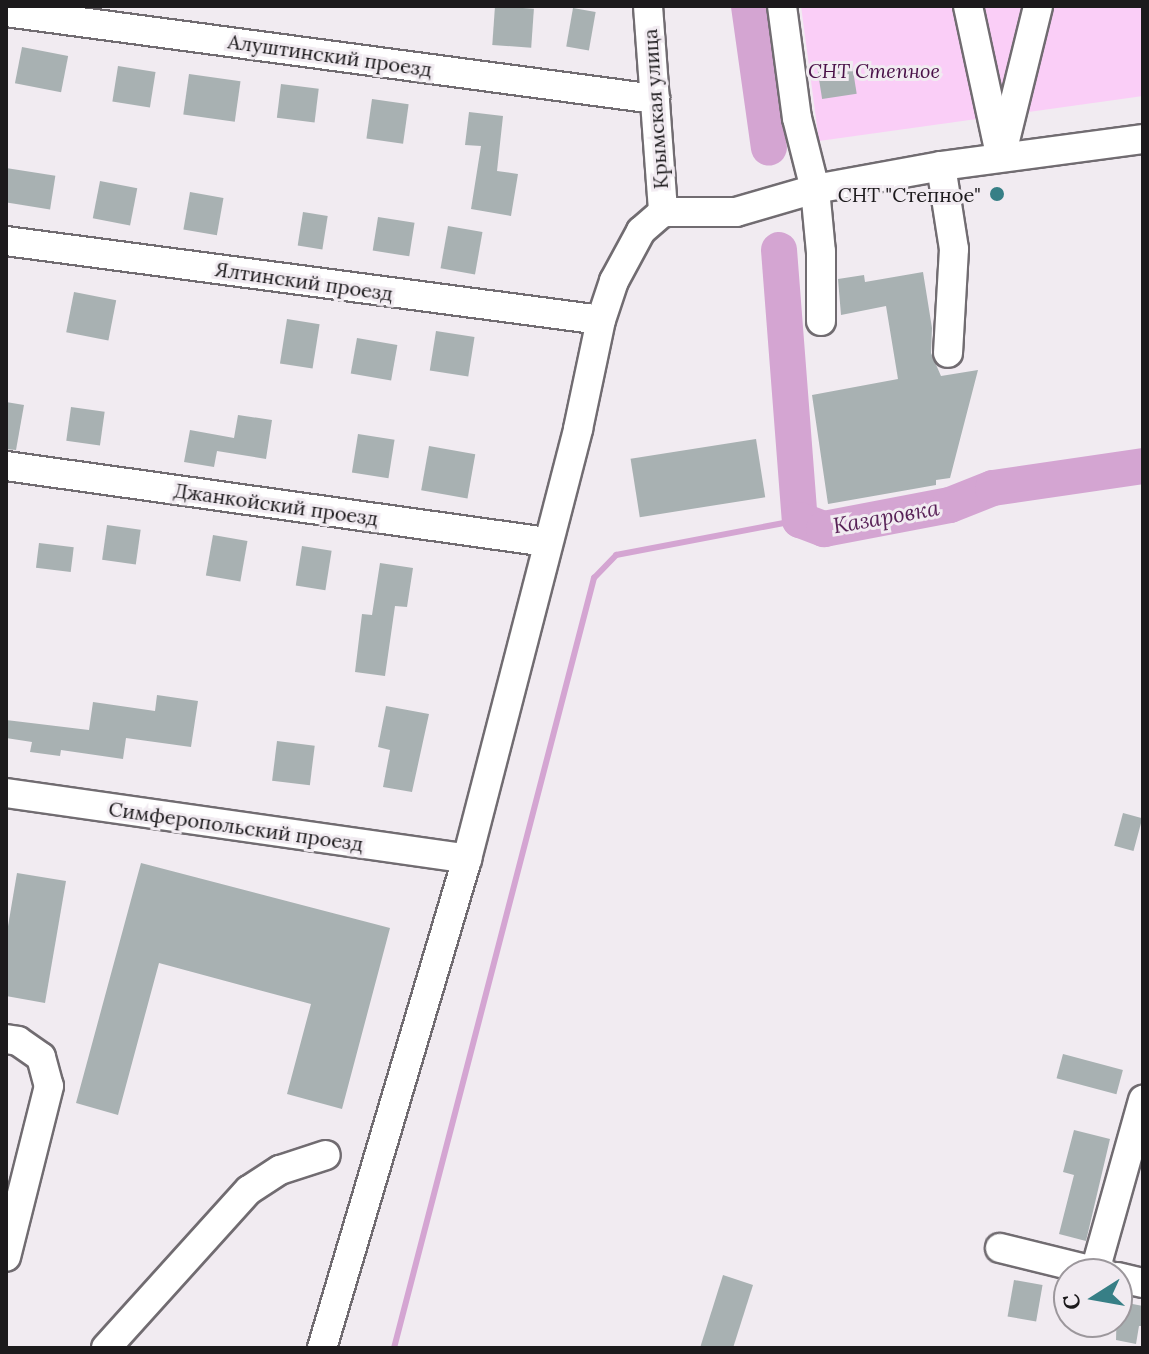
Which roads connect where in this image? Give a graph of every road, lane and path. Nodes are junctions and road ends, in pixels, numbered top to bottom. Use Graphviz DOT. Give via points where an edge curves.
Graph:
graph roads {
  1 [pos="648,6"];
  2 [pos="782,6"];
  3 [pos="968,6"];
  4 [pos="1038,6"];
  5 [pos="6,12"];
  6 [pos="655,99"];
  7 [pos="1143,139"];
  8 [pos="1001,157"];
  9 [pos="941,166"];
  10 [pos="815,189"];
  11 [pos="663,212"];
  12 [pos="6,241"];
  13 [pos="601,320"];
  14 [pos="821,321"];
  15 [pos="948,353"];
  16 [pos="6,466"];
  17 [pos="547,542"];
  18 [pos="6,793"];
  19 [pos="467,859"];
  20 [pos="6,1039"];
  21 [pos="1143,1100"];
  22 [pos="326,1155"];
  23 [pos="1000,1248"];
  24 [pos="6,1257"];
  25 [pos="1109,1258"];
  26 [pos="1053,1261"];
  27 [pos="106,1348"];
  28 [pos="322,1348"];
  1 -- 6 [label="street, Крымская улица"];
  2 -- 10 [label="street" via="797,118"];
  3 -- 8 [label="street"];
  4 -- 8 [label="street"];
  5 -- 6 [label="street, Алуштинский проезд"];
  6 -- 11 [label="street, Крымская улица"];
  7 -- 8 [label="street"];
  8 -- 9 [label="street"];
  9 -- 10 [label="street"];
  9 -- 15 [label="street" via="954,249"];
  10 -- 11 [label="street" via="736,212"];
  10 -- 14 [label="street"];
  11 -- 13 [label="street" via="641,231 628,252"];
  12 -- 13 [label="street, Ялтинский проезд"];
  13 -- 17 [label="street"];
  16 -- 17 [label="street, Джанкойский проезд"];
  17 -- 19 [label="street"];
  18 -- 19 [label="street, Симферопольский проезд"];
  19 -- 28 [label="street"];
  20 -- 24 [label="street" via="41,1057 49,1086"];
  21 -- 25 [label="street"];
  22 -- 27 [label="street" via="280,1170 249,1190"];
  23 -- 26 [label="street"];
}
